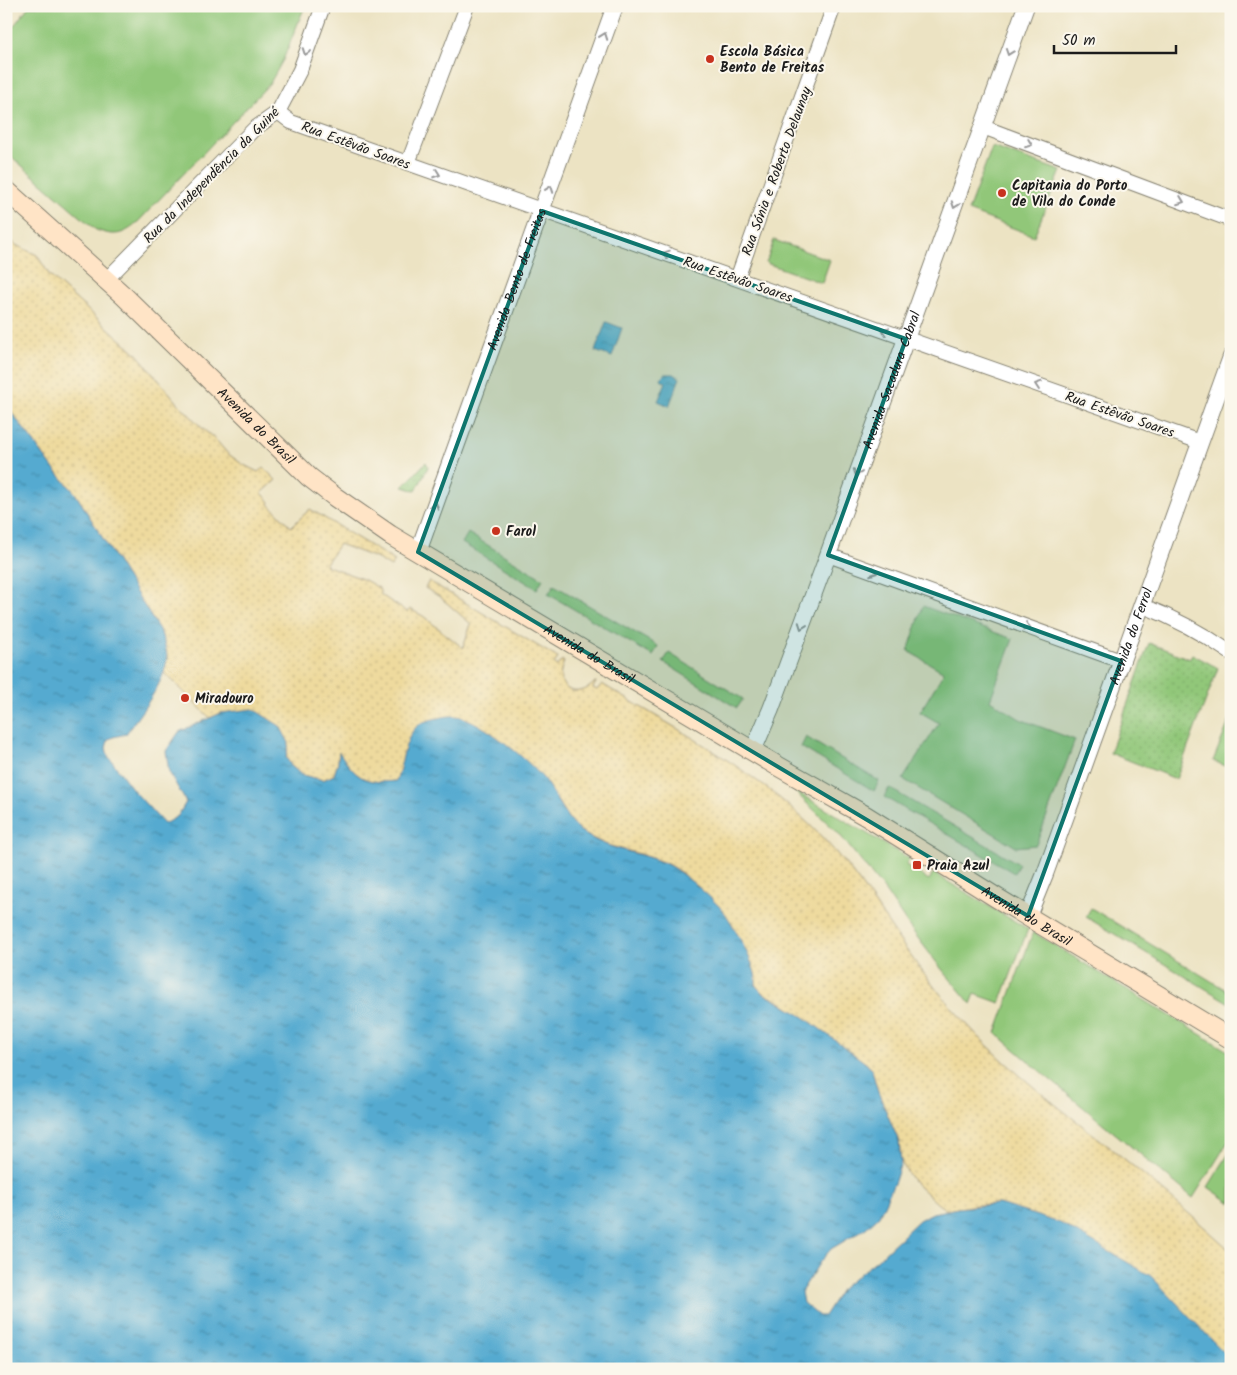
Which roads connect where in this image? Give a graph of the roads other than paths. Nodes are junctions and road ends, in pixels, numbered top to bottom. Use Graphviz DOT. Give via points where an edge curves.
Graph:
graph roads {
  1 [pos="322,6"];
  2 [pos="467,6"];
  3 [pos="615,6"];
  4 [pos="834,6"];
  5 [pos="1026,6"];
  6 [pos="278,112"];
  7 [pos="983,127"];
  8 [pos="408,163"];
  9 [pos="6,190"];
  10 [pos="542,211"];
  11 [pos="1231,220"];
  12 [pos="107,279"];
  13 [pos="737,279"];
  14 [pos="906,339"];
  15 [pos="1231,357"];
  16 [pos="1227,378"];
  17 [pos="1200,442"];
  18 [pos="418,552"];
  19 [pos="828,555"];
  20 [pos="1141,605"];
  21 [pos="1231,653"];
  22 [pos="1121,661"];
  23 [pos="753,751"];
  24 [pos="1028,916"];
  25 [pos="1231,1039"];
  1 -- 6 [label="street, Rua da Independência da Guiné, one-way" via="300,70"];
  2 -- 8 [label="street"];
  10 -- 3 [label="street, Avenida Bento de Freitas, one-way"];
  4 -- 13 [label="street, Rua Sónia e Roberto Delaunay"];
  5 -- 7 [label="street, Avenida Sacadura Cabral, one-way"];
  6 -- 8 [label="street, Rua Estêvão Soares" via="291,122"];
  6 -- 12 [label="street, Rua da Independência da Guiné" via="254,129"];
  7 -- 11 [label="street, one-way"];
  7 -- 14 [label="street, Avenida Sacadura Cabral, one-way"];
  8 -- 10 [label="street, Rua Estêvão Soares, one-way"];
  9 -- 12 [label="main road, Avenida do Brasil"];
  13 -- 10 [label="street, Rua Estêvão Soares, one-way"];
  18 -- 10 [label="street, Avenida Bento de Freitas, one-way"];
  12 -- 18 [label="main road, Avenida do Brasil" via="310,477"];
  14 -- 13 [label="street, Rua Estêvão Soares, one-way"];
  17 -- 14 [label="street, Rua Estêvão Soares, one-way"];
  14 -- 19 [label="street, Avenida Sacadura Cabral, one-way"];
  15 -- 16 [label="street, Avenida do Ferrol"];
  16 -- 17 [label="street, Avenida do Ferrol"];
  17 -- 20 [label="street, Avenida do Ferrol"];
  18 -- 23 [label="main road, Avenida do Brasil"];
  19 -- 22 [label="street, one-way"];
  19 -- 23 [label="street, Avenida Sacadura Cabral, one-way"];
  20 -- 21 [label="street" via="1162,613"];
  20 -- 22 [label="street, Avenida do Ferrol"];
  22 -- 24 [label="street, Avenida do Ferrol"];
  23 -- 24 [label="main road, Avenida do Brasil"];
  24 -- 25 [label="main road, Avenida do Brasil"];
}
